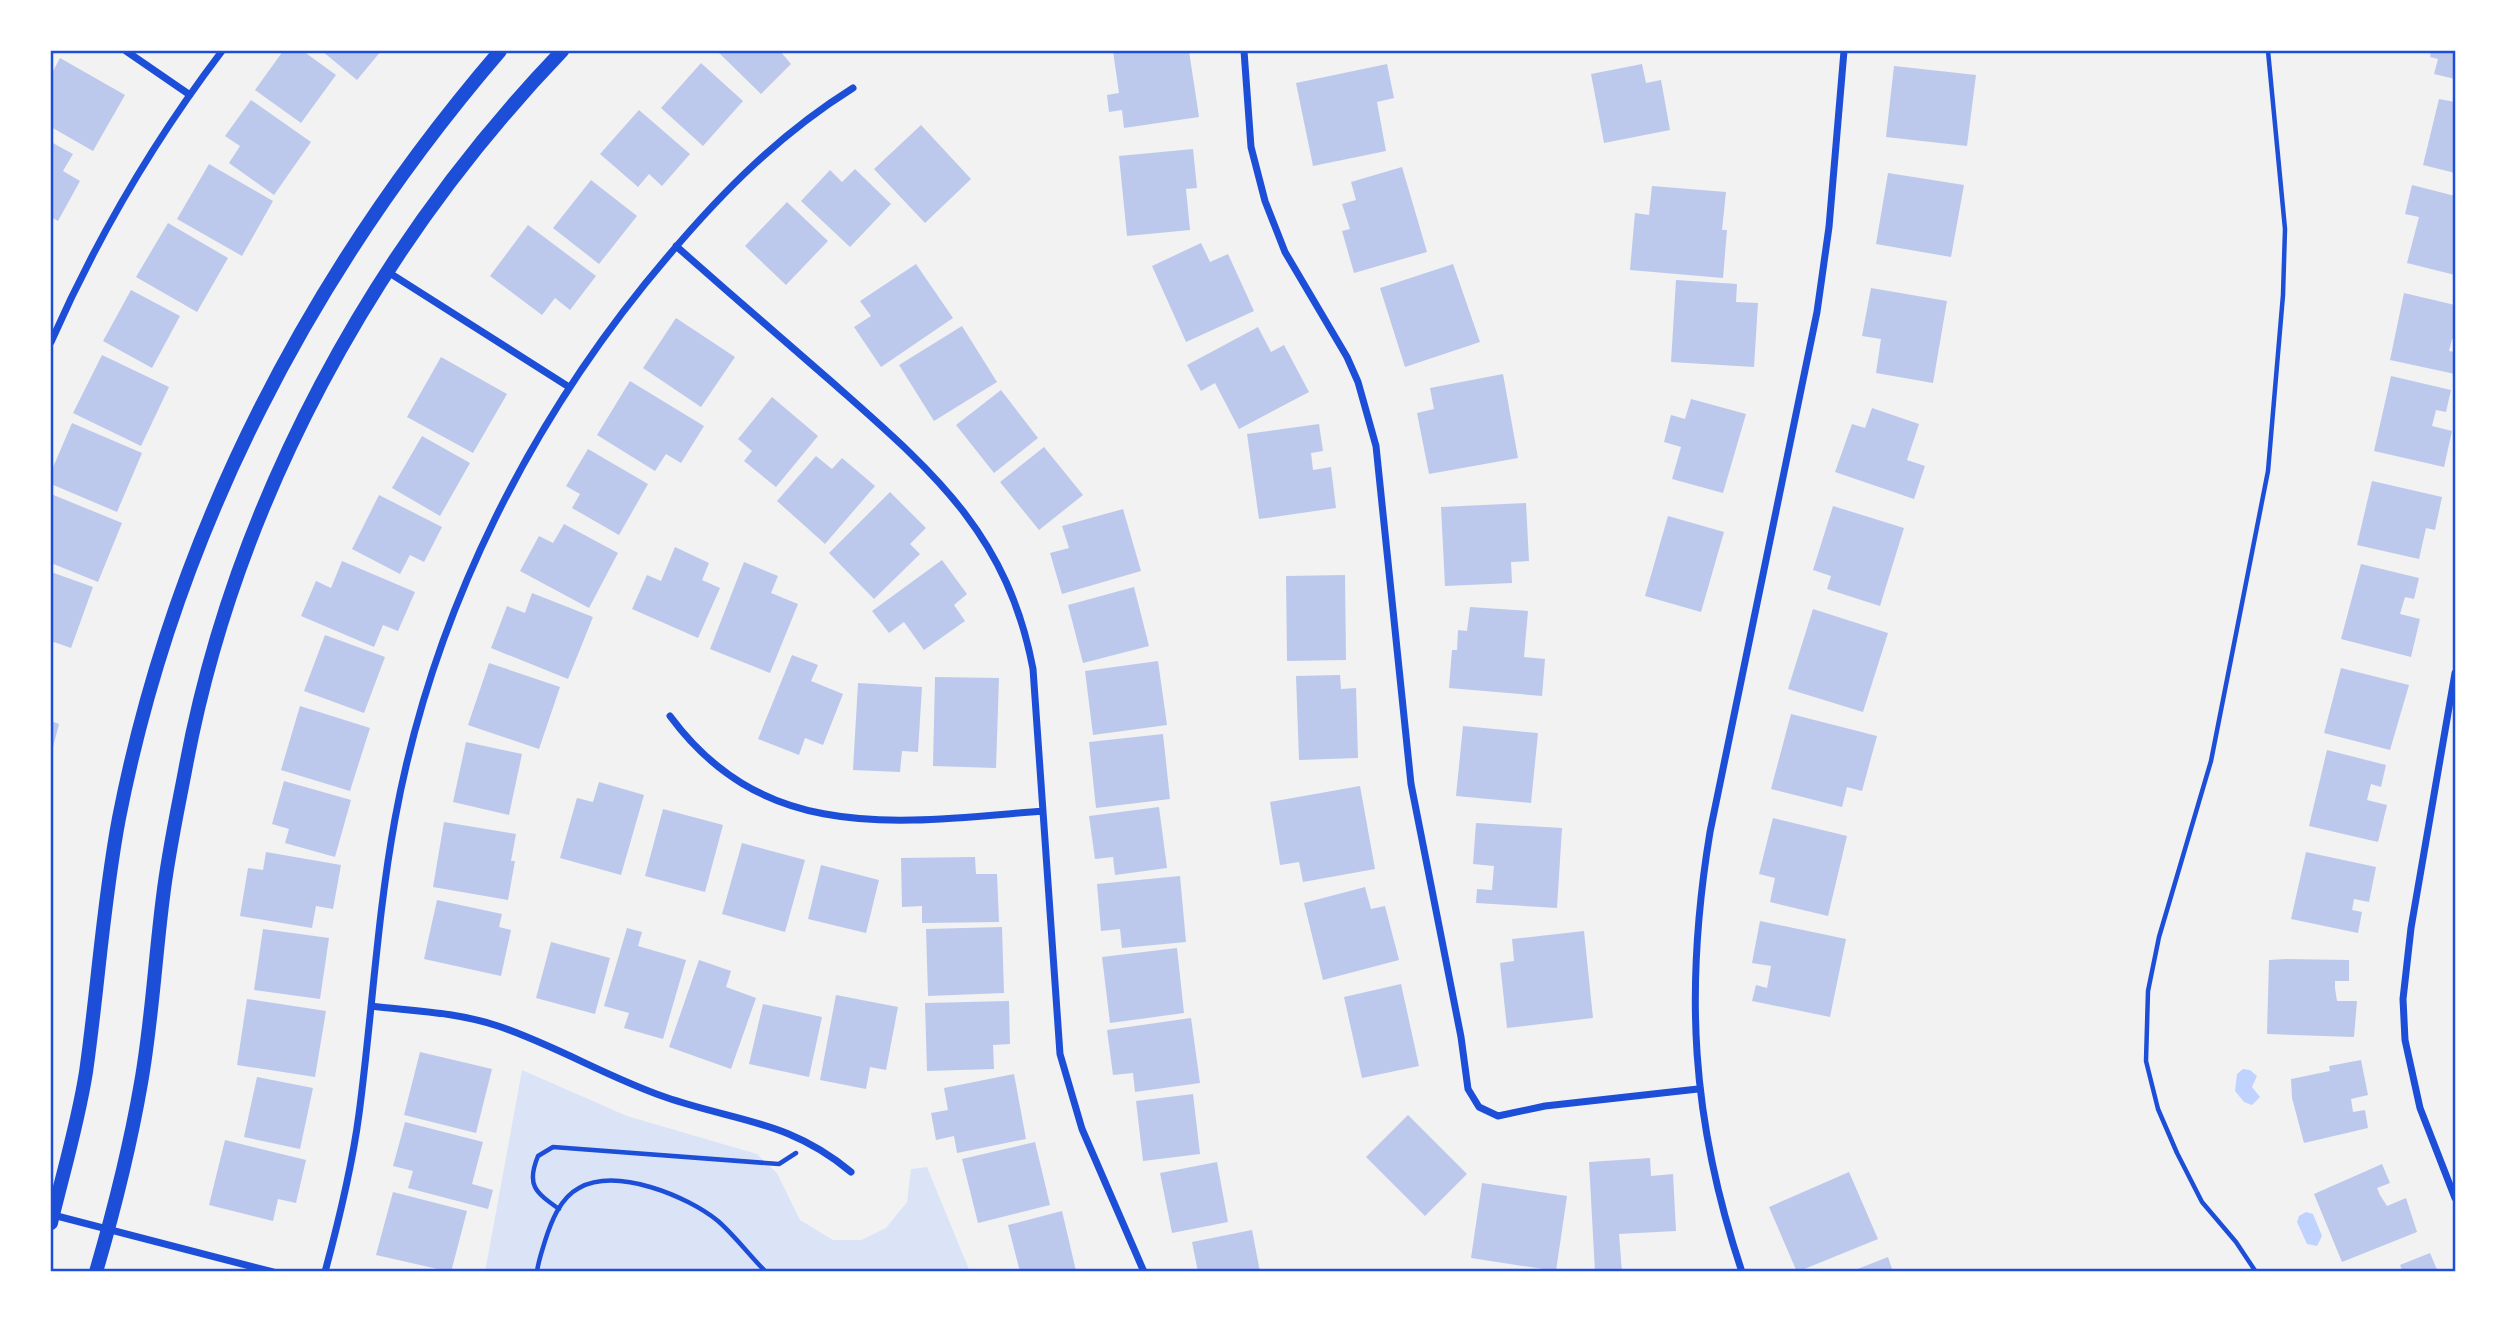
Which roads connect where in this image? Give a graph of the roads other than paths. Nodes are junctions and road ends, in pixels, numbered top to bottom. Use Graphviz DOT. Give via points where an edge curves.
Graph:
graph roads {
  1 [pos="127,51"];
  2 [pos="222,51"];
  3 [pos="500,51"];
  4 [pos="562,51"];
  5 [pos="1244,51"];
  6 [pos="1844,51"];
  7 [pos="853,88"];
  8 [pos="190,95"];
  9 [pos="676,246"];
  10 [pos="388,272"];
  11 [pos="51,342"];
  12 [pos="569,387"];
  13 [pos="2455,673"];
  14 [pos="670,716"];
  15 [pos="2445,729"];
  16 [pos="2455,731"];
  17 [pos="1043,811"];
  18 [pos="371,1006"];
  19 [pos="1698,1089"];
  20 [pos="850,1172"];
  21 [pos="2453,1185"];
  22 [pos="2455,1198"];
  23 [pos="51,1217"];
  24 [pos="108,1229"];
  25 [pos="96,1272"];
  26 [pos="273,1272"];
  27 [pos="325,1272"];
  28 [pos="1144,1272"];
  29 [pos="1742,1272"];
  1 -- 8 [label="street"];
  2 -- 8 [label="street"];
  3 -- 23 [label="main road" via="394,183 313,308 239,453 187,580 149,693 119,820 85,1075"];
  4 -- 10 [label="main road" via="485,138"];
  5 -- 19 [label="street" via="1251,147 1265,201 1285,252 1347,357 1376,446 1411,784 1468,1089 1479,1107 1498,1116 1545,1105"];
  6 -- 19 [label="street" via="1817,312 1710,832 1699,906 1694,1009"];
  7 -- 9 [label="street" via="774,144"];
  8 -- 11 [label="street" via="118,212"];
  9 -- 12 [label="street"];
  9 -- 17 [label="street" via="915,456 978,529 1004,576 1027,638 1037,707"];
  10 -- 12 [label="street"];
  10 -- 24 [label="main road" via="351,331 280,470 232,591 215,648 185,767 163,895 141,1083"];
  12 -- 18 [label="street" via="515,480 470,574 426,697 395,820"];
  13 -- 15 [label="street"];
  14 -- 17 [label="street" via="718,769 793,806 881,821"];
  15 -- 16 [label="street"];
  15 -- 21 [label="street" via="2403,999 2405,1040 2420,1108"];
  17 -- 28 [label="street" via="1060,1054 1082,1129"];
  18 -- 20 [label="street" via="494,1024 629,1084 786,1130"];
  18 -- 27 [label="street" via="354,1144"];
  19 -- 29 [label="street" via="1715,1184"];
  21 -- 22 [label="street"];
  23 -- 24 [label="street"];
  24 -- 25 [label="main road"];
  24 -- 26 [label="street"];
}
